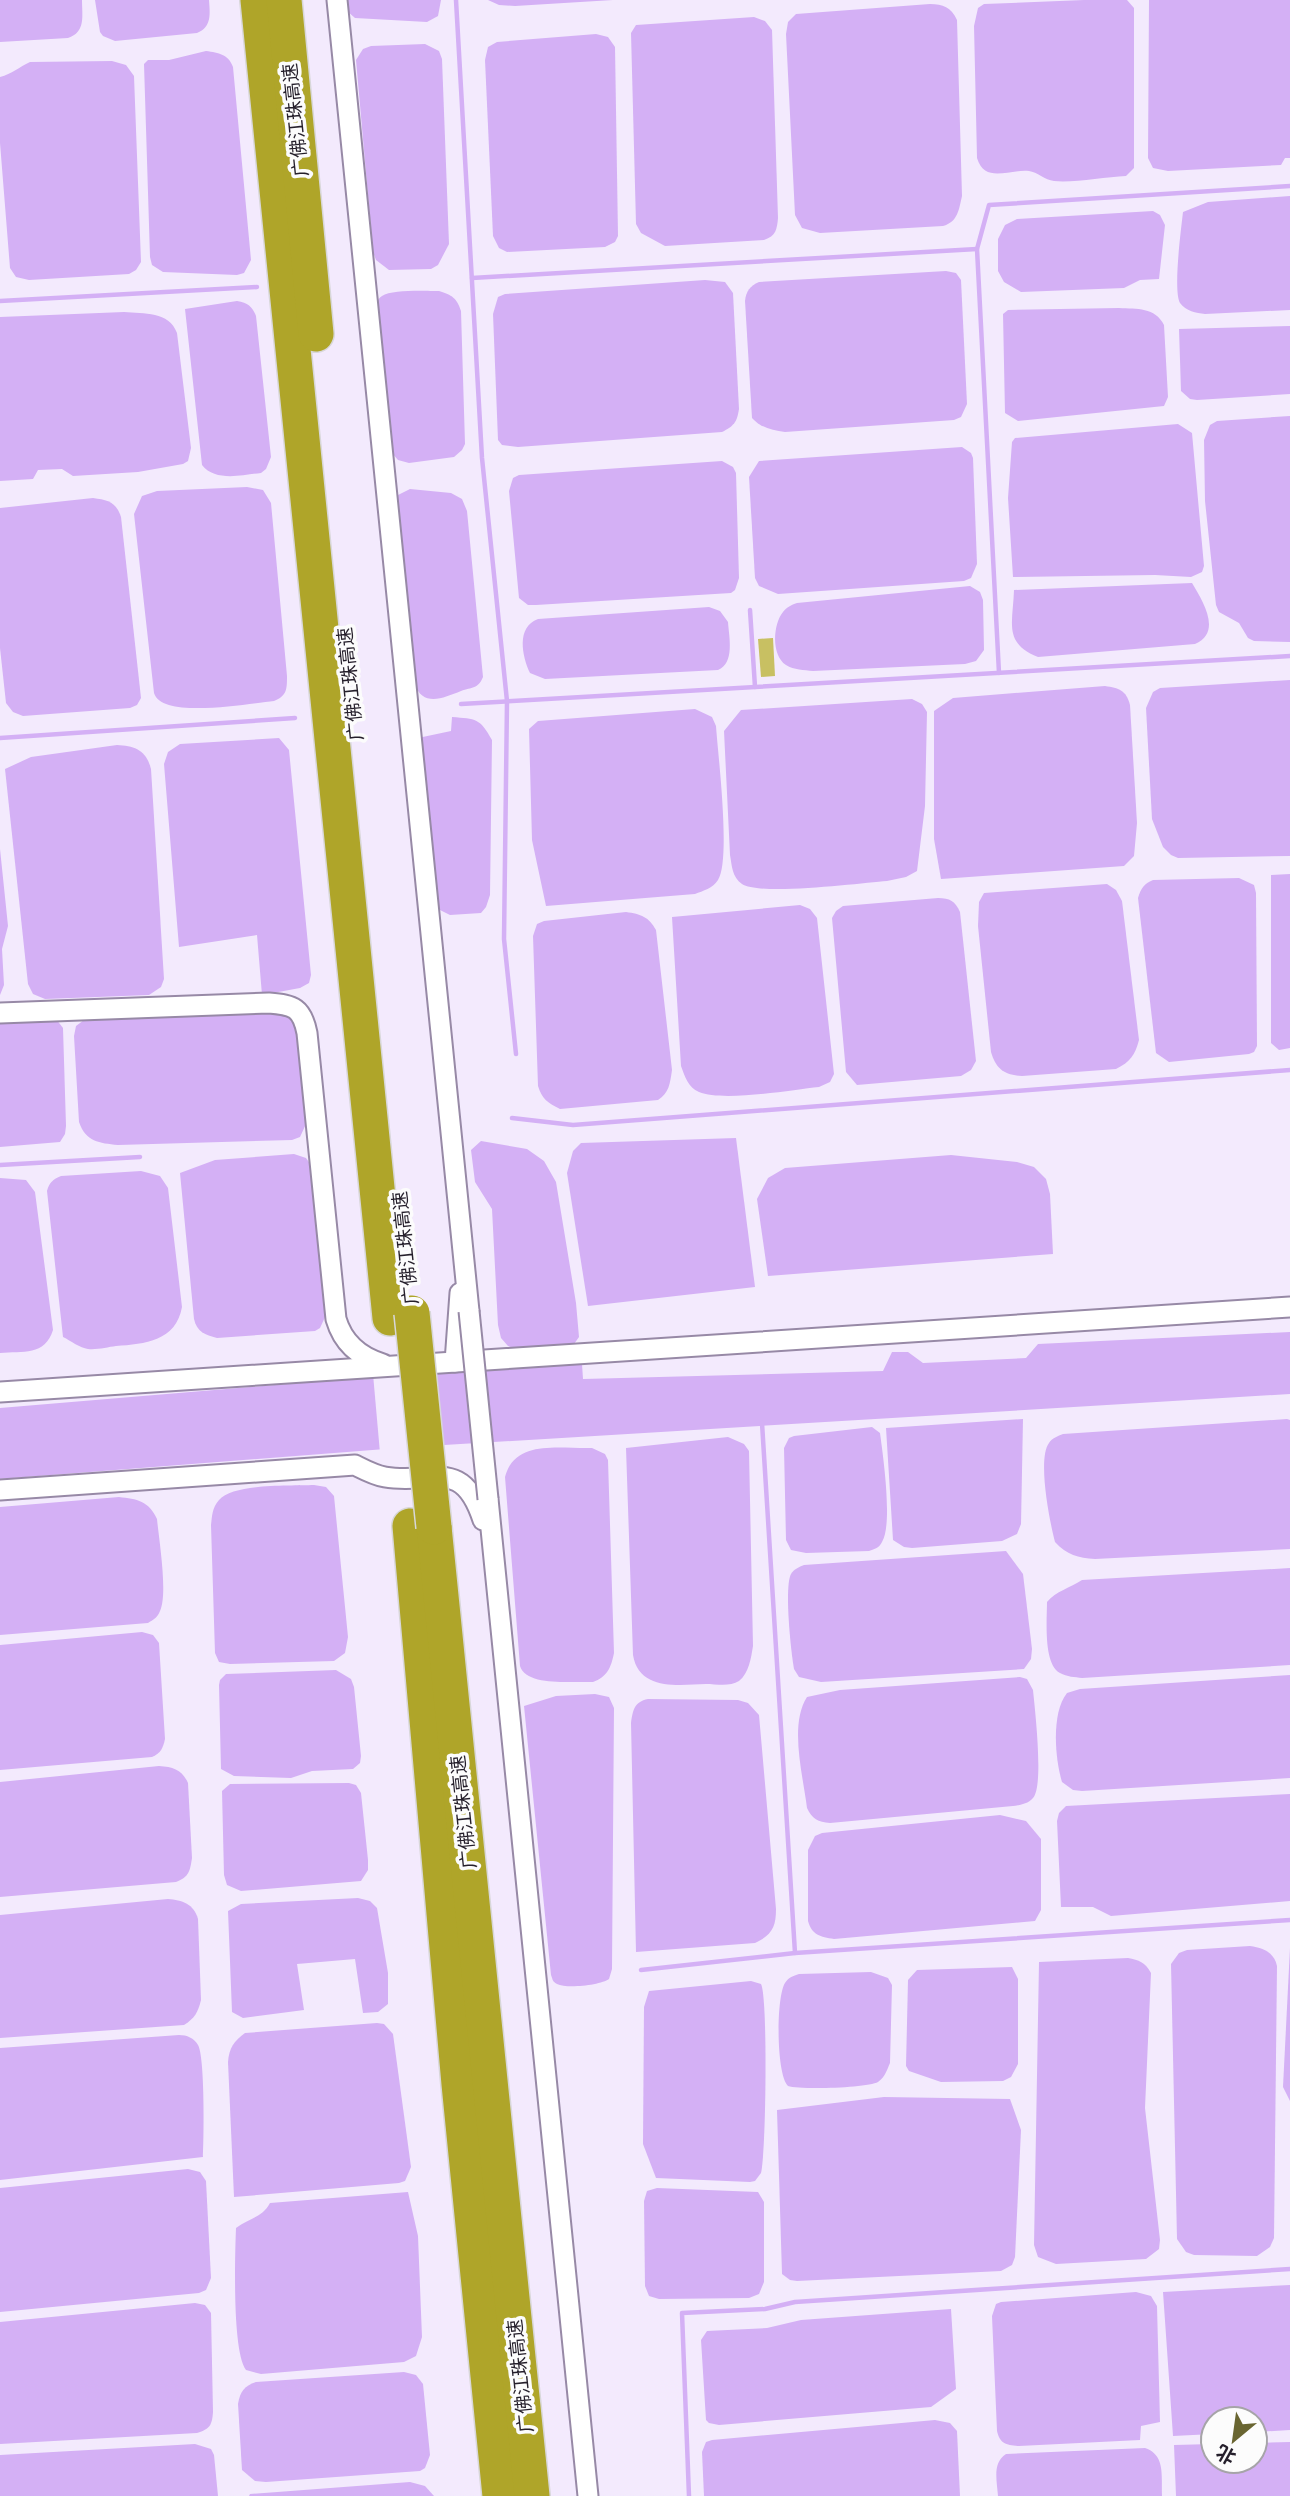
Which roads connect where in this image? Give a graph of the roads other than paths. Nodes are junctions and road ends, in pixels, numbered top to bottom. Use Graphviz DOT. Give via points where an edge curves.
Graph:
graph roads {
  1 [pos="258,0"];
  2 [pos="284,0"];
  3 [pos="337,0"];
  4 [pos="0,1013"];
  5 [pos="464,1257"];
  6 [pos="1290,1307"];
  7 [pos="401,1315"];
  8 [pos="454,1362"];
  9 [pos="395,1366"];
  10 [pos="0,1392"];
  11 [pos="0,1490"];
  12 [pos="422,1526"];
  13 [pos="495,1559"];
  14 [pos="500,2496"];
  15 [pos="531,2496"];
  16 [pos="588,2496"];
  1 -- 7 [label="highway, 广佛江珠高速"];
  2 -- 7 [label="highway, 广佛江珠高速"];
  3 -- 5 [label="street"];
  4 -- 9 [label="street" via="269,1003 296,1009 307,1034 336,1319 353,1349 373,1361"];
  5 -- 8 [label="street"];
  5 -- 13 [label="street, bridge"];
  6 -- 8 [label="street"];
  7 -- 12 [label="highway, 广佛江珠高速"];
  8 -- 9 [label="street"];
  9 -- 10 [label="street"];
  11 -- 13 [label="street" via="355,1465 387,1478 445,1476 463,1485 477,1501"];
  12 -- 14 [label="highway, 广佛江珠高速" via="459,2084"];
  12 -- 15 [label="highway, 广佛江珠高速"];
  13 -- 16 [label="street"];
}
